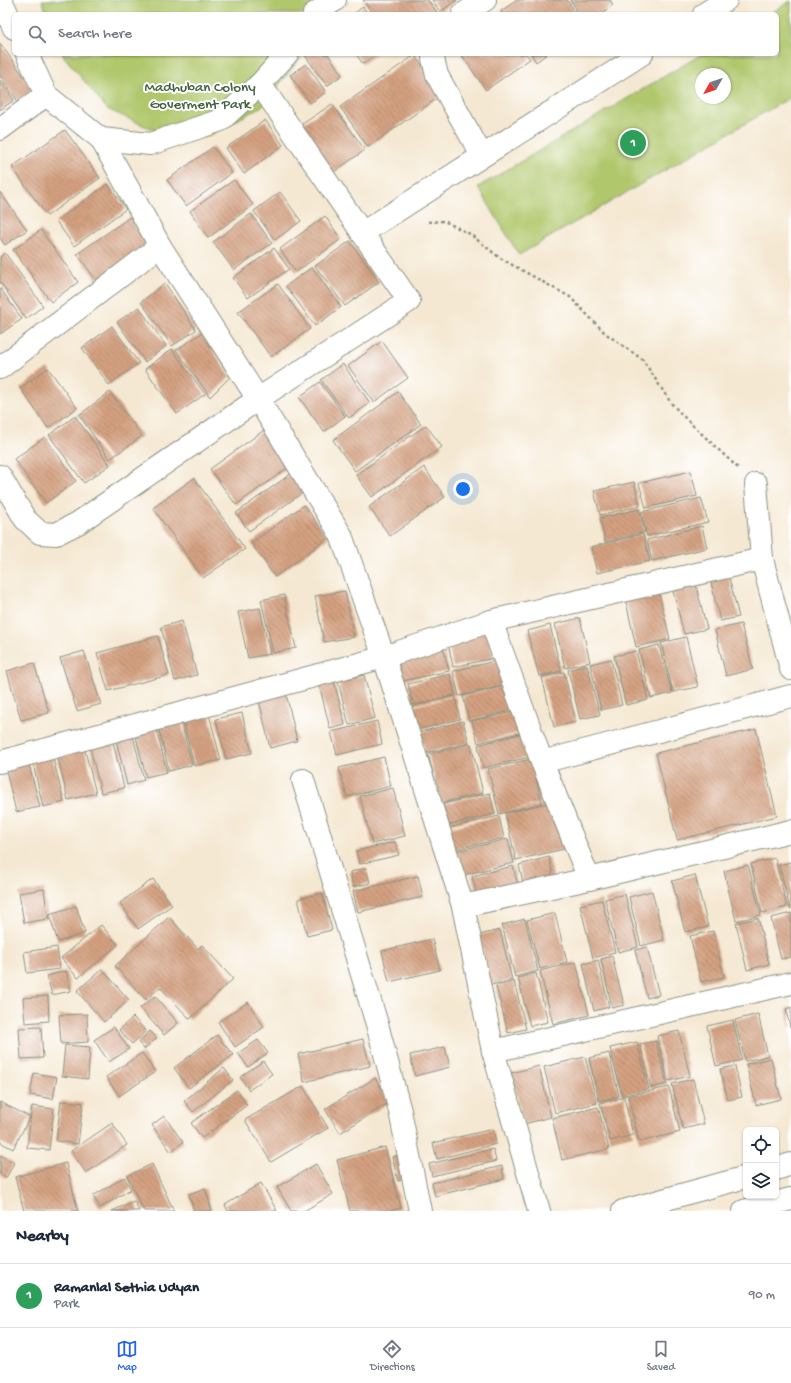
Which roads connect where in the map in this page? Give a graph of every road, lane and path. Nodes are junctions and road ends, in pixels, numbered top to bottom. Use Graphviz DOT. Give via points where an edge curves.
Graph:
graph roads {
  1 [pos="1,0"];
  2 [pos="335,0"];
  3 [pos="485,0"];
  4 [pos="726,0"];
  5 [pos="314,9"];
  6 [pos="466,12"];
  7 [pos="707,12"];
  8 [pos="12,24"];
  9 [pos="28,56"];
  10 [pos="285,56"];
  11 [pos="434,56"];
  12 [pos="639,56"];
  13 [pos="260,84"];
  14 [pos="46,95"];
  15 [pos="0,129"];
  16 [pos="101,139"];
  17 [pos="482,156"];
  18 [pos="423,222"];
  19 [pos="362,233"];
  20 [pos="160,246"];
  21 [pos="0,368"];
  22 [pos="258,399"];
  23 [pos="0,476"];
  24 [pos="756,484"];
  25 [pos="762,559"];
  26 [pos="491,621"];
  27 [pos="384,657"];
  28 [pos="791,669"];
  29 [pos="791,696"];
  30 [pos="0,762"];
  31 [pos="542,762"];
  32 [pos="303,780"];
  33 [pos="791,831"];
  34 [pos="589,880"];
  35 [pos="463,906"];
  36 [pos="791,983"];
  37 [pos="493,1051"];
  38 [pos="791,1164"];
  39 [pos="779,1168"];
  40 [pos="743,1178"];
  41 [pos="791,1199"];
  42 [pos="420,1211"];
  43 [pos="539,1211"];
  44 [pos="623,1211"];
  45 [pos="744,1211"];
  1 -- 8 [label="street"];
  2 -- 5 [label="street"];
  3 -- 6 [label="street"];
  4 -- 7 [label="street"];
  9 -- 14 [label="street"];
  10 -- 13 [label="street"];
  11 -- 17 [label="street" via="437,75"];
  12 -- 17 [label="street"];
  13 -- 16 [label="street" via="221,120 150,144"];
  13 -- 19 [label="street"];
  14 -- 15 [label="street"];
  14 -- 16 [label="street"];
  16 -- 20 [label="street"];
  17 -- 19 [label="street"];
  18 -- 24 [label="path" via="444,221 470,234 500,258 570,297 605,333 643,360 671,403"];
  19 -- 22 [label="street" via="409,301"];
  20 -- 21 [label="street"];
  20 -- 22 [label="street"];
  22 -- 23 [label="street" via="78,523 56,534 40,533 25,519"];
  22 -- 27 [label="street" via="341,535"];
  24 -- 25 [label="street"];
  25 -- 26 [label="street"];
  25 -- 28 [label="street"];
  26 -- 27 [label="street"];
  26 -- 31 [label="street"];
  27 -- 30 [label="street"];
  27 -- 35 [label="street"];
  29 -- 31 [label="street"];
  31 -- 34 [label="street"];
  32 -- 42 [label="street" via="377,1024 400,1111"];
  33 -- 34 [label="street"];
  34 -- 35 [label="street"];
  35 -- 37 [label="street"];
  36 -- 37 [label="street"];
  37 -- 43 [label="street"];
  38 -- 39 [label="street"];
  40 -- 44 [label="street"];
  41 -- 45 [label="street"];
}
